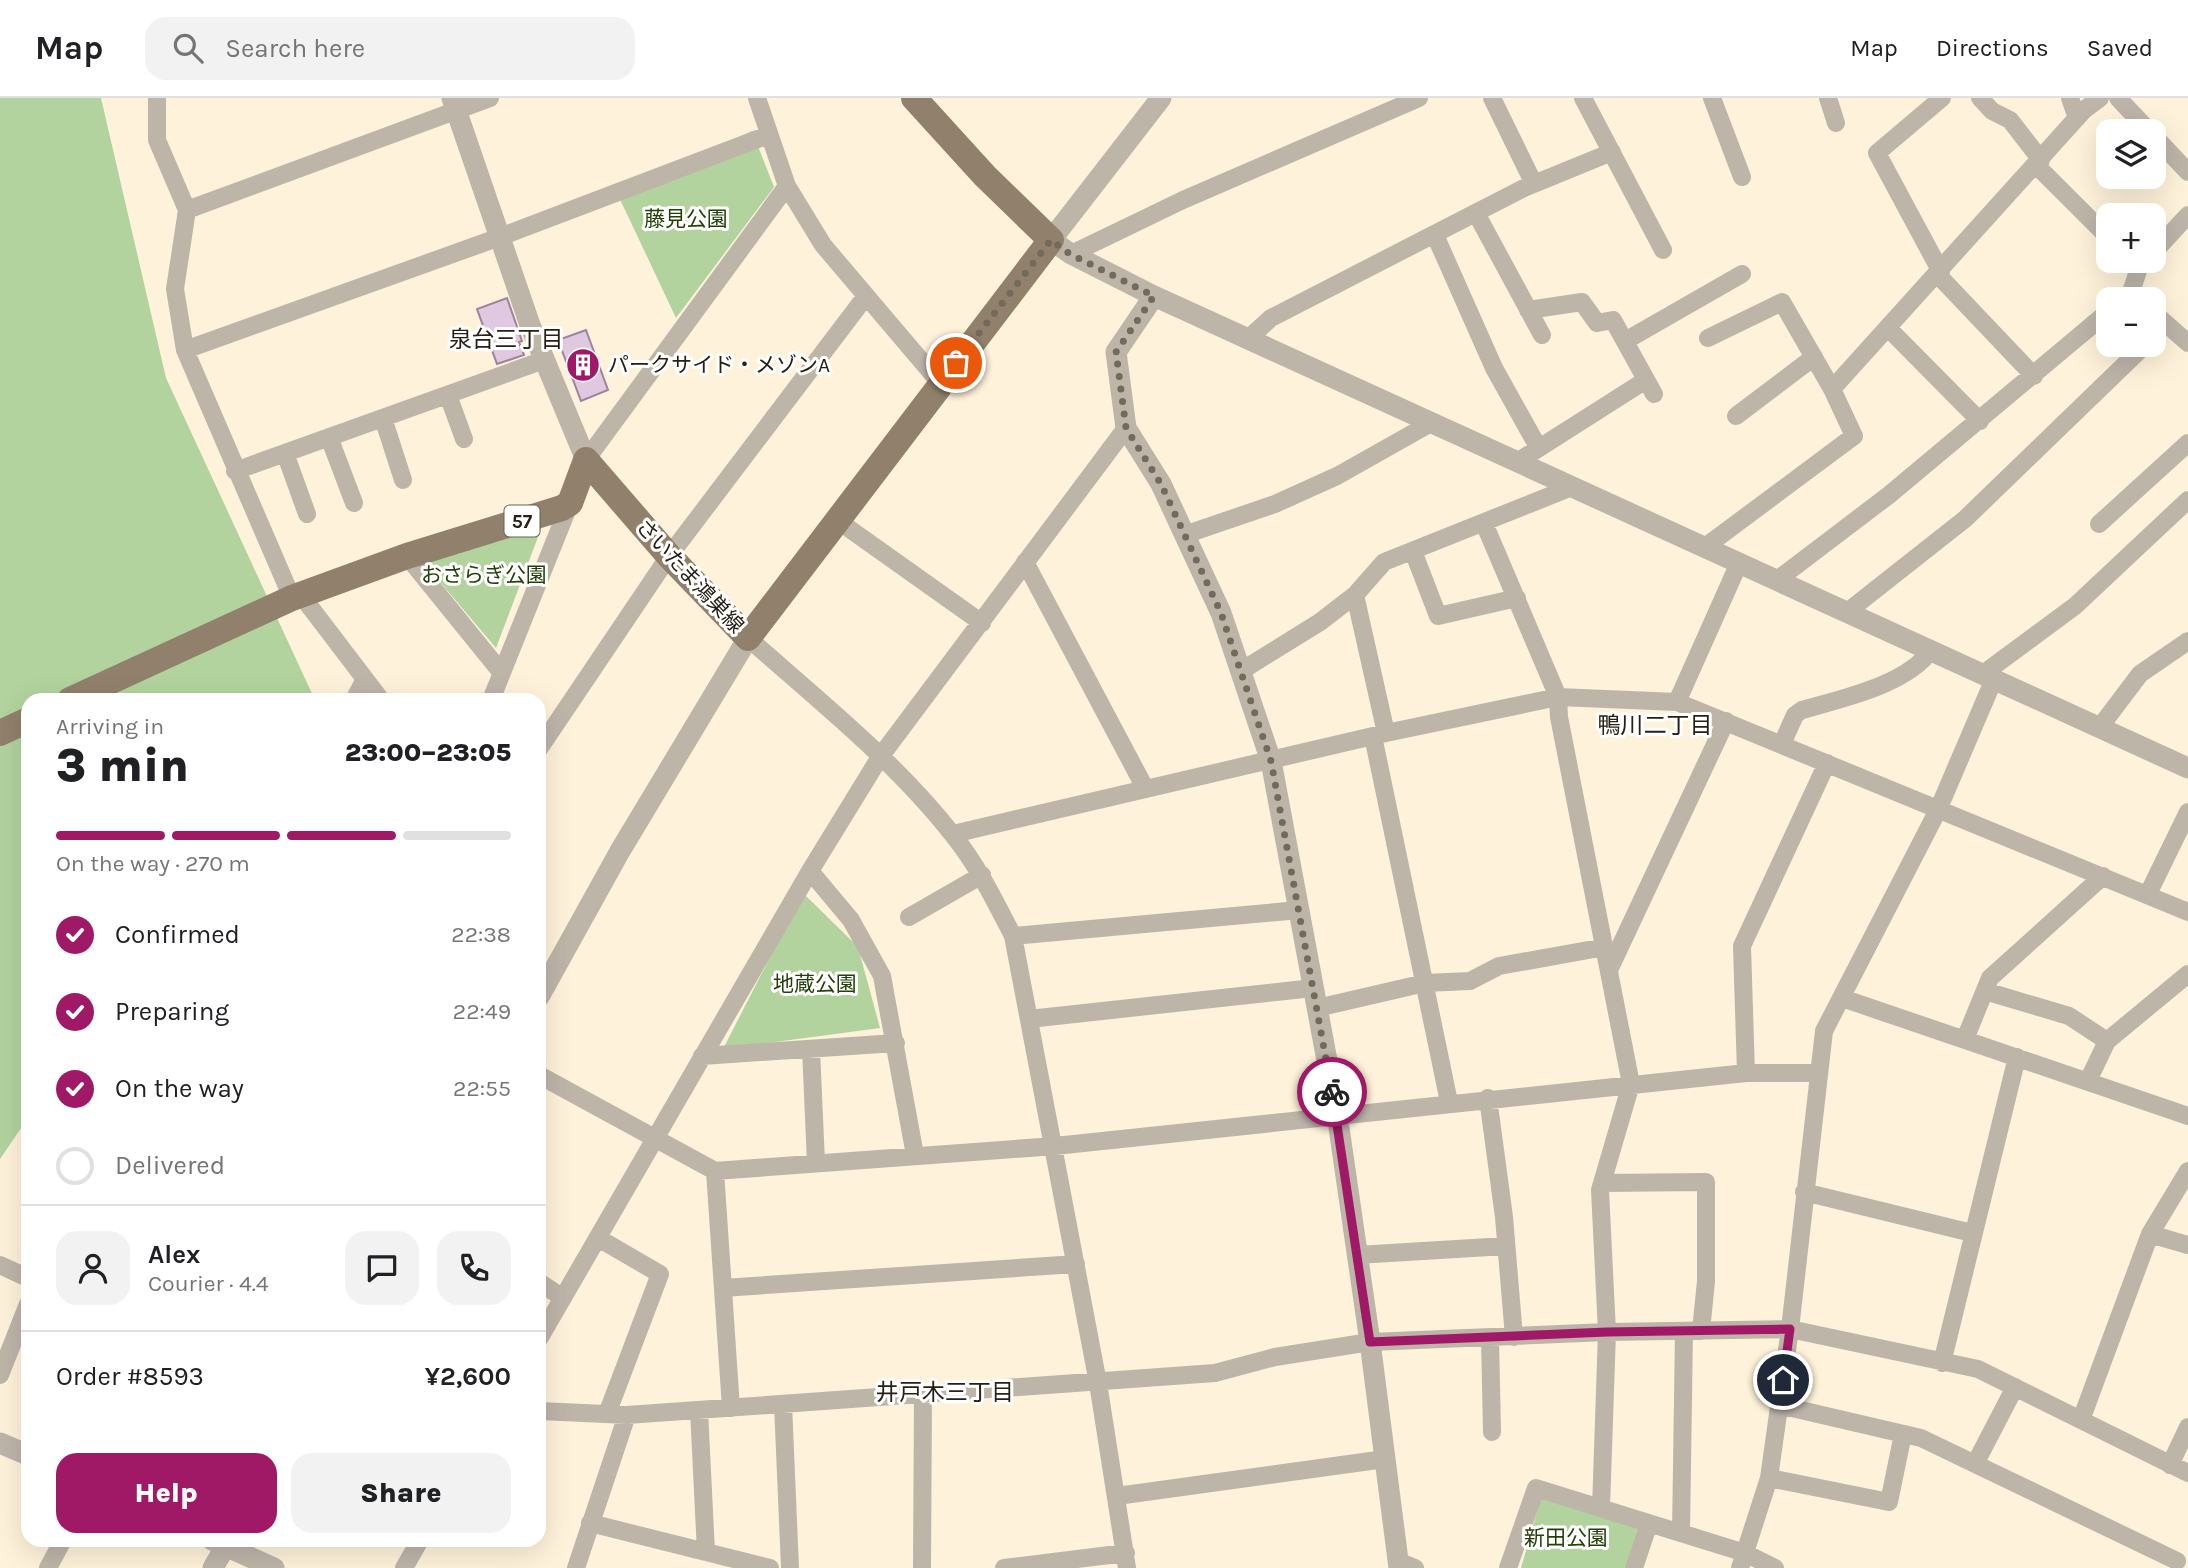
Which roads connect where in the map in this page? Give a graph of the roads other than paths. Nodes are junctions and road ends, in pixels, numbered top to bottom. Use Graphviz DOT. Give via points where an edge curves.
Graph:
graph roads {
  1 [pos="158,98"];
  2 [pos="490,98"];
  3 [pos="757,98"];
  4 [pos="914,98"];
  5 [pos="1161,98"];
  6 [pos="1492,98"];
  7 [pos="1583,98"];
  8 [pos="1712,98"];
  9 [pos="1828,98"];
  10 [pos="1942,98"];
  11 [pos="1980,98"];
  12 [pos="2070,98"];
  13 [pos="2100,98"];
  14 [pos="2118,98"];
  15 [pos="1405,100"];
  16 [pos="454,104"];
  17 [pos="2077,118"];
  18 [pos="2138,119"];
  19 [pos="1836,123"];
  20 [pos="768,135"];
  21 [pos="2166,149"];
  22 [pos="1612,152"];
  23 [pos="2038,162"];
  24 [pos="2188,172"];
  25 [pos="1742,177"];
  26 [pos="1534,184"];
  27 [pos="787,186"];
  28 [pos="187,210"];
  29 [pos="1476,213"];
  30 [pos="2188,215"];
  31 [pos="2096,224"];
  32 [pos="1435,234"];
  33 [pos="500,237"];
  34 [pos="2166,239"];
  35 [pos="1061,247"];
  36 [pos="1663,250"];
  37 [pos="1742,274"];
  38 [pos="1939,274"];
  39 [pos="866,296"];
  40 [pos="1154,296"];
  41 [pos="1528,310"];
  42 [pos="2096,322"];
  43 [pos="2166,328"];
  44 [pos="1889,329"];
  45 [pos="1542,335"];
  46 [pos="1708,338"];
  47 [pos="2186,338"];
  48 [pos="1248,339"];
  49 [pos="1625,341"];
  50 [pos="185,350"];
  51 [pos="1814,357"];
  52 [pos="2133,357"];
  53 [pos="544,360"];
  54 [pos="2034,376"];
  55 [pos="940,384"];
  56 [pos="1832,389"];
  57 [pos="448,395"];
  58 [pos="1736,416"];
  59 [pos="383,418"];
  60 [pos="1980,421"];
  61 [pos="1431,423"];
  62 [pos="1126,428"];
  63 [pos="329,438"];
  64 [pos="464,439"];
  65 [pos="1538,447"];
  66 [pos="2186,451"];
  67 [pos="285,453"];
  68 [pos="586,460"];
  69 [pos="1517,462"];
  70 [pos="235,471"];
  71 [pos="403,480"];
  72 [pos="1572,487"];
  73 [pos="2188,500"];
  74 [pos="354,503"];
  75 [pos="570,503"];
  76 [pos="307,514"];
  77 [pos="837,520"];
  78 [pos="1484,523"];
  79 [pos="2099,524"];
  80 [pos="1184,535"];
  81 [pos="1705,547"];
  82 [pos="1413,551"];
  83 [pos="407,556"];
  84 [pos="669,556"];
  85 [pos="1025,562"];
  86 [pos="1739,563"];
  87 [pos="1777,580"];
  88 [pos="1355,595"];
  89 [pos="297,597"];
  90 [pos="1517,598"];
  91 [pos="1847,612"];
  92 [pos="982,623"];
  93 [pos="748,638"];
  94 [pos="2188,641"];
  95 [pos="1931,650"];
  96 [pos="1241,671"];
  97 [pos="500,673"];
  98 [pos="1989,677"];
  99 [pos="365,679"];
  100 [pos="85,693"];
  101 [pos="358,693"];
  102 [pos="376,693"];
  103 [pos="493,693"];
  104 [pos="1558,697"];
  105 [pos="1677,702"];
  106 [pos="1726,721"];
  107 [pos="21,723"];
  108 [pos="2100,727"];
  109 [pos="0,733"];
  110 [pos="1380,734"];
  111 [pos="546,740"];
  112 [pos="1782,744"];
  113 [pos="880,757"];
  114 [pos="1271,761"];
  115 [pos="1827,763"];
  116 [pos="2188,768"];
  117 [pos="1145,788"];
  118 [pos="1938,810"];
  119 [pos="2188,813"];
  120 [pos="953,834"];
  121 [pos="810,871"];
  122 [pos="982,875"];
  123 [pos="2103,876"];
  124 [pos="2148,894"];
  125 [pos="1298,910"];
  126 [pos="2188,912"];
  127 [pos="909,917"];
  128 [pos="1013,936"];
  129 [pos="1605,947"];
  130 [pos="1610,968"];
  131 [pos="2188,974"];
  132 [pos="1424,983"];
  133 [pos="546,984"];
  134 [pos="1984,991"];
  135 [pos="1315,998"];
  136 [pos="1842,998"];
  137 [pos="1029,1019"];
  138 [pos="1965,1039"];
  139 [pos="2107,1041"];
  140 [pos="896,1043"];
  141 [pos="811,1049"];
  142 [pos="702,1056"];
  143 [pos="2017,1057"];
  144 [pos="1746,1073"];
  145 [pos="1818,1073"];
  146 [pos="546,1079"];
  147 [pos="2088,1081"];
  148 [pos="1631,1083"];
  149 [pos="1488,1098"];
  150 [pos="1449,1102"];
  151 [pos="1336,1114"];
  152 [pos="2188,1116"];
  153 [pos="655,1140"];
  154 [pos="1055,1146"];
  155 [pos="915,1155"];
  156 [pos="816,1163"];
  157 [pos="715,1171"];
  158 [pos="2188,1171"];
  159 [pos="1602,1183"];
  160 [pos="1804,1192"];
  161 [pos="1972,1233"];
  162 [pos="2150,1234"];
  163 [pos="598,1238"];
  164 [pos="2188,1245"];
  165 [pos="1506,1246"];
  166 [pos="1357,1255"];
  167 [pos="1076,1264"];
  168 [pos="0,1265"];
  169 [pos="21,1275"];
  170 [pos="546,1287"];
  171 [pos="723,1287"];
  172 [pos="563,1297"];
  173 [pos="21,1322"];
  174 [pos="546,1327"];
  175 [pos="1790,1329"];
  176 [pos="1692,1331"];
  177 [pos="1607,1332"];
  178 [pos="1514,1337"];
  179 [pos="1490,1338"];
  180 [pos="1370,1342"];
  181 [pos="1942,1363"];
  182 [pos="0,1375"];
  183 [pos="1098,1383"];
  184 [pos="2015,1387"];
  185 [pos="923,1395"];
  186 [pos="783,1404"];
  187 [pos="1779,1405"];
  188 [pos="731,1408"];
  189 [pos="699,1410"];
  190 [pos="546,1411"];
  191 [pos="607,1414"];
  192 [pos="627,1415"];
  193 [pos="2081,1420"];
  194 [pos="2188,1427"];
  195 [pos="1492,1432"];
  196 [pos="1903,1434"];
  197 [pos="0,1443"];
  198 [pos="21,1452"];
  199 [pos="1385,1459"];
  200 [pos="1975,1464"];
  201 [pos="2170,1465"];
  202 [pos="2188,1473"];
  203 [pos="1769,1478"];
  204 [pos="1117,1496"];
  205 [pos="1601,1508"];
  206 [pos="590,1523"];
  207 [pos="1649,1523"];
  208 [pos="1681,1533"];
  209 [pos="59,1547"];
  210 [pos="220,1547"];
  211 [pos="232,1547"];
  212 [pos="416,1547"];
  213 [pos="706,1552"];
  214 [pos="1742,1560"];
  215 [pos="2179,1560"];
  216 [pos="1127,1561"];
  217 [pos="1404,1566"];
  218 [pos="48,1568"];
  219 [pos="213,1568"];
  220 [pos="274,1568"];
  221 [pos="404,1568"];
  222 [pos="576,1568"];
  223 [pos="770,1568"];
  224 [pos="790,1568"];
  225 [pos="922,1568"];
  226 [pos="1004,1568"];
  227 [pos="1508,1568"];
  228 [pos="1634,1568"];
  229 [pos="1775,1568"];
  1 -- 28 [label="street" via="158,140"];
  2 -- 16 [label="street"];
  3 -- 20 [label="street"];
  4 -- 35 [label="main road" via="985,176"];
  5 -- 35 [label="street"];
  6 -- 26 [label="street"];
  7 -- 22 [label="street"];
  8 -- 25 [label="street"];
  9 -- 19 [label="street"];
  10 -- 38 [label="street" via="1877,153"];
  11 -- 23 [label="street" via="2010,120"];
  12 -- 17 [label="street"];
  13 -- 17 [label="street"];
  14 -- 18 [label="street"];
  15 -- 35 [label="street" via="1183,200"];
  16 -- 28 [label="street"];
  16 -- 33 [label="street"];
  17 -- 23 [label="street"];
  20 -- 27 [label="street"];
  20 -- 33 [label="street"];
  21 -- 24 [label="street"];
  22 -- 26 [label="street"];
  22 -- 36 [label="street"];
  23 -- 31 [label="street"];
  23 -- 38 [label="street"];
  26 -- 29 [label="street"];
  27 -- 39 [label="street" via="823,245"];
  27 -- 68 [label="street"];
  28 -- 50 [label="street" via="175,289"];
  29 -- 32 [label="street"];
  29 -- 41 [label="street"];
  30 -- 34 [label="street"];
  32 -- 48 [label="street" via="1271,317"];
  32 -- 65 [label="street" via="1494,368"];
  33 -- 50 [label="street"];
  33 -- 53 [label="street"];
  35 -- 40 [label="street"];
  35 -- 55 [label="main road, さいたま鴻巣線"];
  37 -- 49 [label="street"];
  38 -- 44 [label="street"];
  38 -- 54 [label="street"];
  39 -- 55 [label="street"];
  39 -- 84 [label="street"];
  40 -- 48 [label="street"];
  40 -- 62 [label="street" via="1116,352"];
  41 -- 45 [label="street"];
  41 -- 49 [label="street" via="1582,302 1597,323 1613,320"];
  42 -- 54 [label="street"];
  43 -- 47 [label="street"];
  44 -- 56 [label="street"];
  44 -- 60 [label="street"];
  46 -- 51 [label="street" via="1782,302"];
  48 -- 61 [label="street"];
  49 -- 65 [label="street" via="1650,387"];
  50 -- 70 [label="street"];
  51 -- 56 [label="street"];
  51 -- 58 [label="street"];
  52 -- 91 [label="street" via="1965,519"];
  53 -- 57 [label="street"];
  53 -- 68 [label="street"];
  54 -- 60 [label="street"];
  55 -- 77 [label="main road, さいたま鴻巣線"];
  56 -- 81 [label="street" via="1854,436"];
  57 -- 59 [label="street"];
  57 -- 64 [label="street"];
  59 -- 63 [label="street"];
  59 -- 71 [label="street"];
  60 -- 87 [label="street"];
  61 -- 69 [label="street"];
  61 -- 80 [label="street" via="1337,476"];
  62 -- 80 [label="street" via="1161,484"];
  62 -- 85 [label="street"];
  63 -- 67 [label="street"];
  63 -- 74 [label="street"];
  65 -- 69 [label="street"];
  66 -- 79 [label="street"];
  67 -- 70 [label="street"];
  67 -- 76 [label="street"];
  68 -- 75 [label="main road, 57"];
  68 -- 84 [label="main road, さいたま鴻巣線"];
  69 -- 72 [label="street"];
  70 -- 89 [label="street"];
  72 -- 78 [label="street"];
  72 -- 81 [label="street"];
  73 -- 98 [label="street" via="2075,606"];
  75 -- 83 [label="main road, 57"];
  75 -- 97 [label="street"];
  77 -- 92 [label="street"];
  77 -- 93 [label="main road, さいたま鴻巣線"];
  78 -- 82 [label="street"];
  78 -- 90 [label="street"];
  80 -- 96 [label="street" via="1221,613"];
  81 -- 86 [label="street"];
  82 -- 88 [label="street" via="1384,562"];
  82 -- 90 [label="street" via="1438,616"];
  83 -- 89 [label="main road, 57"];
  83 -- 97 [label="street"];
  84 -- 93 [label="main road, さいたま鴻巣線"];
  84 -- 111 [label="street"];
  85 -- 92 [label="street"];
  85 -- 117 [label="street"];
  86 -- 87 [label="street"];
  86 -- 105 [label="street"];
  87 -- 91 [label="street"];
  88 -- 96 [label="street"];
  88 -- 110 [label="street"];
  89 -- 99 [label="street"];
  89 -- 100 [label="main road, 57"];
  90 -- 104 [label="street"];
  91 -- 95 [label="street"];
  92 -- 113 [label="street"];
  93 -- 113 [label="street"];
  93 -- 133 [label="street" via="620,850"];
  94 -- 108 [label="street" via="2140,674"];
  95 -- 98 [label="street"];
  95 -- 112 [label="street" via="1922,662 1862,693 1802,710"];
  96 -- 114 [label="street"];
  97 -- 103 [label="street"];
  98 -- 108 [label="street"];
  98 -- 118 [label="street"];
  99 -- 101 [label="street"];
  99 -- 102 [label="street"];
  104 -- 105 [label="street"];
  104 -- 110 [label="street"];
  104 -- 129 [label="street"];
  105 -- 106 [label="street"];
  106 -- 112 [label="street"];
  106 -- 130 [label="street"];
  107 -- 109 [label="main road"];
  108 -- 116 [label="street"];
  110 -- 114 [label="street"];
  110 -- 132 [label="street"];
  112 -- 115 [label="street"];
  113 -- 120 [label="street"];
  113 -- 121 [label="street"];
  114 -- 117 [label="street"];
  114 -- 125 [label="street"];
  115 -- 118 [label="street"];
  115 -- 144 [label="street" via="1742,946"];
  117 -- 120 [label="street"];
  118 -- 123 [label="street"];
  118 -- 136 [label="street"];
  119 -- 124 [label="street"];
  120 -- 122 [label="street"];
  121 -- 140 [label="street" via="851,919 882,976"];
  121 -- 142 [label="street"];
  122 -- 127 [label="street"];
  122 -- 128 [label="street"];
  123 -- 124 [label="street"];
  123 -- 134 [label="street" via="1990,978"];
  124 -- 126 [label="street"];
  125 -- 128 [label="street"];
  125 -- 135 [label="street"];
  128 -- 137 [label="street"];
  129 -- 130 [label="street"];
  129 -- 132 [label="street" via="1499,966 1470,981"];
  130 -- 148 [label="street"];
  131 -- 139 [label="street"];
  132 -- 135 [label="street"];
  132 -- 150 [label="street"];
  134 -- 138 [label="street"];
  134 -- 139 [label="street" via="2069,1016"];
  135 -- 137 [label="street"];
  135 -- 151 [label="street"];
  136 -- 138 [label="street"];
  136 -- 145 [label="street" via="1824,1031"];
  137 -- 154 [label="street"];
  138 -- 143 [label="street"];
  139 -- 147 [label="street"];
  140 -- 141 [label="street"];
  140 -- 155 [label="street"];
  141 -- 142 [label="street"];
  141 -- 156 [label="street"];
  142 -- 153 [label="street"];
  143 -- 147 [label="street"];
  143 -- 161 [label="street"];
  144 -- 145 [label="street"];
  144 -- 148 [label="street"];
  145 -- 160 [label="street"];
  146 -- 153 [label="street"];
  147 -- 152 [label="street"];
  148 -- 149 [label="street"];
  148 -- 159 [label="street"];
  149 -- 150 [label="street"];
  149 -- 165 [label="street"];
  150 -- 151 [label="street"];
  151 -- 154 [label="street"];
  151 -- 166 [label="street"];
  153 -- 157 [label="street"];
  153 -- 163 [label="street"];
  154 -- 155 [label="street"];
  154 -- 167 [label="street"];
  155 -- 156 [label="street"];
  156 -- 157 [label="street"];
  157 -- 171 [label="street"];
  158 -- 162 [label="street"];
  159 -- 176 [label="street" via="1706,1182 1706,1282"];
  159 -- 177 [label="street"];
  160 -- 161 [label="street"];
  160 -- 175 [label="street"];
  161 -- 181 [label="street"];
  162 -- 164 [label="street"];
  162 -- 193 [label="street"];
  163 -- 172 [label="street"];
  163 -- 191 [label="street" via="660,1274"];
  165 -- 166 [label="street"];
  165 -- 178 [label="street"];
  166 -- 180 [label="street"];
  167 -- 171 [label="street"];
  167 -- 183 [label="street"];
  168 -- 169 [label="street"];
  170 -- 172 [label="street"];
  171 -- 188 [label="street"];
  172 -- 174 [label="street"];
  173 -- 182 [label="street"];
  175 -- 176 [label="street"];
  175 -- 181 [label="street"];
  175 -- 187 [label="street"];
  176 -- 177 [label="street"];
  176 -- 208 [label="street"];
  177 -- 178 [label="street"];
  177 -- 205 [label="street"];
  178 -- 179 [label="street"];
  179 -- 180 [label="street"];
  179 -- 195 [label="street"];
  180 -- 183 [label="street" via="1275,1357 1215,1373"];
  180 -- 199 [label="street"];
  181 -- 184 [label="street" via="1978,1369"];
  183 -- 185 [label="street"];
  183 -- 204 [label="street"];
  184 -- 193 [label="street"];
  184 -- 200 [label="street"];
  185 -- 186 [label="street"];
  185 -- 225 [label="street"];
  186 -- 188 [label="street"];
  186 -- 224 [label="street"];
  187 -- 196 [label="street"];
  187 -- 203 [label="street"];
  188 -- 189 [label="street"];
  189 -- 192 [label="street"];
  189 -- 213 [label="street"];
  190 -- 191 [label="street"];
  191 -- 192 [label="street"];
  192 -- 206 [label="street"];
  193 -- 201 [label="street"];
  194 -- 201 [label="street"];
  196 -- 200 [label="street"];
  196 -- 203 [label="street" via="1889,1502"];
  197 -- 198 [label="street"];
  199 -- 204 [label="street"];
  199 -- 217 [label="street"];
  200 -- 215 [label="street"];
  201 -- 202 [label="street"];
  203 -- 214 [label="street"];
  204 -- 216 [label="street"];
  205 -- 207 [label="street"];
  205 -- 227 [label="street" via="1536,1488"];
  206 -- 213 [label="street"];
  206 -- 222 [label="street"];
  207 -- 208 [label="street"];
  207 -- 228 [label="street"];
  208 -- 214 [label="street"];
  209 -- 218 [label="street"];
  210 -- 219 [label="street"];
  211 -- 220 [label="street"];
  212 -- 221 [label="street"];
  213 -- 223 [label="street"];
  214 -- 229 [label="street"];
  216 -- 226 [label="street"];
}
